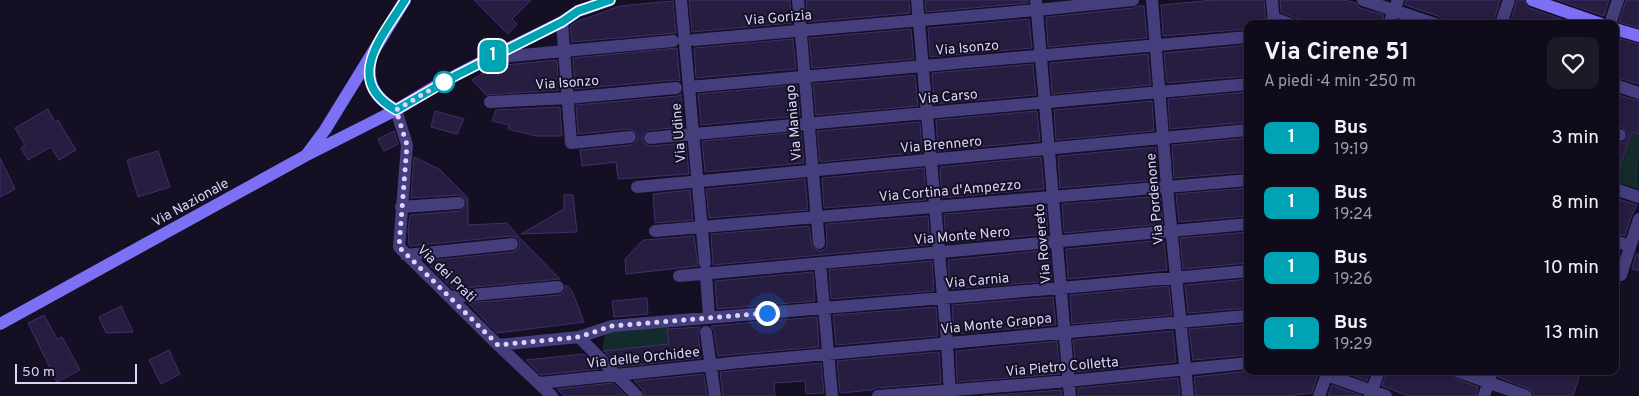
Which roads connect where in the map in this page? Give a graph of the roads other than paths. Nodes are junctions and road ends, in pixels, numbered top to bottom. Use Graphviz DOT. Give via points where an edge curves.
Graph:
graph roads {
  1 [pos="405,0"];
  2 [pos="610,0"];
  3 [pos="681,0"];
  4 [pos="798,0"];
  5 [pos="917,0"];
  6 [pos="1133,0"];
  7 [pos="1152,0"];
  8 [pos="1272,0"];
  9 [pos="1363,0"];
  10 [pos="1509,0"];
  11 [pos="1532,0"];
  12 [pos="1618,0"];
  13 [pos="1036,5"];
  14 [pos="1396,5"];
  15 [pos="918,20"];
  16 [pos="1274,20"];
  17 [pos="1390,20"];
  18 [pos="1427,20"];
  19 [pos="1502,20"];
  20 [pos="1590,20"];
  21 [pos="1611,20"];
  22 [pos="562,22"];
  23 [pos="800,30"];
  24 [pos="1619,30"];
  25 [pos="1639,36"];
  26 [pos="1244,37"];
  27 [pos="694,40"];
  28 [pos="673,42"];
  29 [pos="1156,45"];
  30 [pos="564,51"];
  31 [pos="371,56"];
  32 [pos="1041,56"];
  33 [pos="489,58"];
  34 [pos="922,66"];
  35 [pos="804,76"];
  36 [pos="1244,84"];
  37 [pos="1619,86"];
  38 [pos="682,88"];
  39 [pos="1160,92"];
  40 [pos="1639,93"];
  41 [pos="568,98"];
  42 [pos="490,102"];
  43 [pos="1045,102"];
  44 [pos="396,110"];
  45 [pos="926,113"];
  46 [pos="808,124"];
  47 [pos="1244,130"];
  48 [pos="693,134"];
  49 [pos="630,137"];
  50 [pos="650,138"];
  51 [pos="1163,138"];
  52 [pos="1049,149"];
  53 [pos="305,156"];
  54 [pos="930,160"];
  55 [pos="812,170"];
  56 [pos="1244,180"];
  57 [pos="698,182"];
  58 [pos="636,187"];
  59 [pos="1167,187"];
  60 [pos="1619,190"];
  61 [pos="1053,197"];
  62 [pos="1639,197"];
  63 [pos="459,203"];
  64 [pos="401,207"];
  65 [pos="934,207"];
  66 [pos="816,216"];
  67 [pos="1639,219"];
  68 [pos="1244,224"];
  69 [pos="702,227"];
  70 [pos="655,231"];
  71 [pos="1172,231"];
  72 [pos="1057,242"];
  73 [pos="1619,242"];
  74 [pos="819,243"];
  75 [pos="512,244"];
  76 [pos="1630,246"];
  77 [pos="938,252"];
  78 [pos="406,255"];
  79 [pos="820,263"];
  80 [pos="705,268"];
  81 [pos="1244,271"];
  82 [pos="1621,275"];
  83 [pos="679,276"];
  84 [pos="1176,278"];
  85 [pos="558,287"];
  86 [pos="1061,288"];
  87 [pos="450,297"];
  88 [pos="942,298"];
  89 [pos="824,308"];
  90 [pos="1244,316"];
  91 [pos="709,318"];
  92 [pos="1181,322"];
  93 [pos="0,324"];
  94 [pos="706,332"];
  95 [pos="1064,332"];
  96 [pos="579,337"];
  97 [pos="947,343"];
  98 [pos="498,345"];
  99 [pos="828,354"];
  100 [pos="750,361"];
  101 [pos="1244,363"];
  102 [pos="710,365"];
  103 [pos="1185,370"];
  104 [pos="618,375"];
  105 [pos="1326,375"];
  106 [pos="1331,375"];
  107 [pos="1378,375"];
  108 [pos="1490,377"];
  109 [pos="1069,381"];
  110 [pos="540,383"];
  111 [pos="950,394"];
  112 [pos="1371,394"];
  113 [pos="552,396"];
  114 [pos="637,396"];
  115 [pos="715,396"];
  116 [pos="832,396"];
  117 [pos="878,396"];
  118 [pos="1070,396"];
  119 [pos="1188,396"];
  120 [pos="1319,396"];
  121 [pos="1386,396"];
  122 [pos="1484,396"];
  123 [pos="1526,396"];
  1 -- 31 [label="main road"];
  2 -- 22 [label="main road, Via Nazionale" via="578,11"];
  3 -- 38 [label="street, Via Udine"];
  4 -- 23 [label="street, Via Maniago"];
  5 -- 15 [label="street"];
  6 -- 13 [label="street, Via Gorizia"];
  7 -- 29 [label="street, Via Pordenone"];
  8 -- 16 [label="street"];
  9 -- 14 [label="street"];
  10 -- 19 [label="street"];
  11 -- 20 [label="main road"];
  12 -- 21 [label="street"];
  13 -- 15 [label="street, Via Gorizia"];
  13 -- 32 [label="street, Via Rovereto"];
  14 -- 17 [label="street"];
  14 -- 18 [label="street"];
  15 -- 23 [label="street, Via Gorizia"];
  15 -- 34 [label="street"];
  22 -- 30 [label="street"];
  22 -- 33 [label="main road, Via Nazionale"];
  23 -- 27 [label="street, Via Gorizia"];
  23 -- 35 [label="street, Via Maniago"];
  24 -- 25 [label="main road"];
  26 -- 29 [label="street, Via Isonzo"];
  28 -- 30 [label="street"];
  29 -- 32 [label="street, Via Isonzo"];
  29 -- 39 [label="street, Via Pordenone"];
  30 -- 33 [label="street"];
  30 -- 41 [label="street"];
  31 -- 44 [label="main road" via="370,82 385,104"];
  31 -- 53 [label="main road"];
  32 -- 34 [label="street, Via Isonzo"];
  32 -- 43 [label="street, Via Rovereto"];
  33 -- 44 [label="main road, Via Nazionale"];
  34 -- 35 [label="street, Via Isonzo"];
  34 -- 45 [label="street"];
  35 -- 38 [label="street, Via Isonzo"];
  35 -- 46 [label="street, Via Maniago"];
  36 -- 39 [label="street, Via Carso"];
  37 -- 40 [label="street"];
  38 -- 41 [label="street, Via Isonzo"];
  38 -- 48 [label="street, Via Udine"];
  39 -- 43 [label="street, Via Carso"];
  39 -- 51 [label="street, Via Pordenone"];
  41 -- 42 [label="street, Via Isonzo"];
  41 -- 49 [label="street" via="571,143"];
  43 -- 45 [label="street, Via Carso"];
  43 -- 52 [label="street, Via Rovereto"];
  44 -- 53 [label="main road, Via Nazionale"];
  44 -- 64 [label="street, Via dei Prati" via="407,145"];
  45 -- 46 [label="street, Via Carso"];
  45 -- 54 [label="street"];
  46 -- 48 [label="street, Via Carso"];
  46 -- 55 [label="street, Via Maniago"];
  47 -- 51 [label="street, Via Brennero"];
  48 -- 50 [label="street, Via Carso"];
  48 -- 57 [label="street, Via Udine"];
  51 -- 52 [label="street, Via Brennero"];
  51 -- 59 [label="street, Via Pordenone"];
  52 -- 54 [label="street, Via Brennero"];
  52 -- 61 [label="street, Via Rovereto"];
  53 -- 93 [label="main road, Via Nazionale"];
  54 -- 55 [label="street, Via Brennero"];
  54 -- 65 [label="street"];
  55 -- 57 [label="street, Via Brennero"];
  55 -- 66 [label="street, Via Maniago"];
  56 -- 59 [label="street, Via Cortina d'Ampezzo"];
  57 -- 58 [label="street, Via Brennero"];
  57 -- 69 [label="street, Via Udine"];
  59 -- 61 [label="street, Via Cortina d'Ampezzo"];
  59 -- 71 [label="street, Via Pordenone"];
  60 -- 62 [label="street"];
  61 -- 65 [label="street, Via Cortina d'Ampezzo"];
  61 -- 72 [label="street, Via Rovereto"];
  63 -- 64 [label="street"];
  64 -- 78 [label="street, Via dei Prati" via="399,247"];
  65 -- 66 [label="street, Via Cortina d'Ampezzo"];
  65 -- 77 [label="street"];
  66 -- 69 [label="street, Via Cortina d'Ampezzo"];
  66 -- 74 [label="street, Via Maniago"];
  67 -- 76 [label="street"];
  68 -- 71 [label="street, Via Monte Nero"];
  69 -- 70 [label="street, Via Cortina d'Ampezzo"];
  69 -- 80 [label="street, Via Udine"];
  71 -- 72 [label="street, Via Monte Nero"];
  71 -- 84 [label="street, Via Pordenone"];
  72 -- 77 [label="street, Via Monte Nero"];
  72 -- 86 [label="street, Via Rovereto"];
  73 -- 76 [label="street"];
  75 -- 78 [label="street"];
  76 -- 82 [label="street"];
  77 -- 79 [label="street, Via Monte Nero"];
  77 -- 88 [label="street"];
  78 -- 87 [label="street, Via dei Prati"];
  79 -- 80 [label="street, Via Monte Nero"];
  79 -- 89 [label="street"];
  80 -- 83 [label="street, Via Monte Nero"];
  80 -- 91 [label="street, Via Udine"];
  81 -- 84 [label="street, Via Carnia"];
  84 -- 86 [label="street, Via Carnia"];
  84 -- 92 [label="street, Via Pordenone"];
  85 -- 87 [label="street"];
  86 -- 88 [label="street, Via Carnia"];
  86 -- 95 [label="street, Via Rovereto"];
  87 -- 98 [label="street, Via dei Prati"];
  88 -- 89 [label="street, Via Carnia"];
  88 -- 97 [label="street"];
  89 -- 91 [label="street, Via Carnia"];
  89 -- 99 [label="street"];
  90 -- 92 [label="street, Via Monte Grappa"];
  91 -- 96 [label="street, Via Carnia" via="612,326"];
  92 -- 95 [label="street, Via Monte Grappa"];
  92 -- 103 [label="street, Via Pordenone"];
  94 -- 102 [label="street"];
  95 -- 97 [label="street, Via Monte Grappa"];
  95 -- 109 [label="street, Via Rovereto"];
  96 -- 98 [label="street, Via Carnia"];
  96 -- 104 [label="street"];
  97 -- 99 [label="street, Via Monte Grappa"];
  97 -- 111 [label="street"];
  98 -- 110 [label="street, Via dei Prati"];
  99 -- 100 [label="street, Via Monte Grappa"];
  99 -- 116 [label="street"];
  100 -- 102 [label="street, Via delle Orchidee"];
  101 -- 103 [label="street, Via Pietro Colletta"];
  102 -- 104 [label="street, Via delle Orchidee"];
  102 -- 115 [label="street"];
  103 -- 109 [label="street, Via Pietro Colletta"];
  103 -- 119 [label="street, Via Pordenone"];
  104 -- 110 [label="street, Via delle Orchidee"];
  104 -- 114 [label="street"];
  105 -- 120 [label="street"];
  106 -- 112 [label="street"];
  107 -- 112 [label="street"];
  108 -- 122 [label="street"];
  108 -- 123 [label="street"];
  109 -- 111 [label="street, Via Pietro Colletta"];
  109 -- 118 [label="street, Via Rovereto"];
  110 -- 113 [label="street, Via dei Prati"];
  111 -- 117 [label="street, Via Pietro Colletta"];
  112 -- 121 [label="street"];
}
